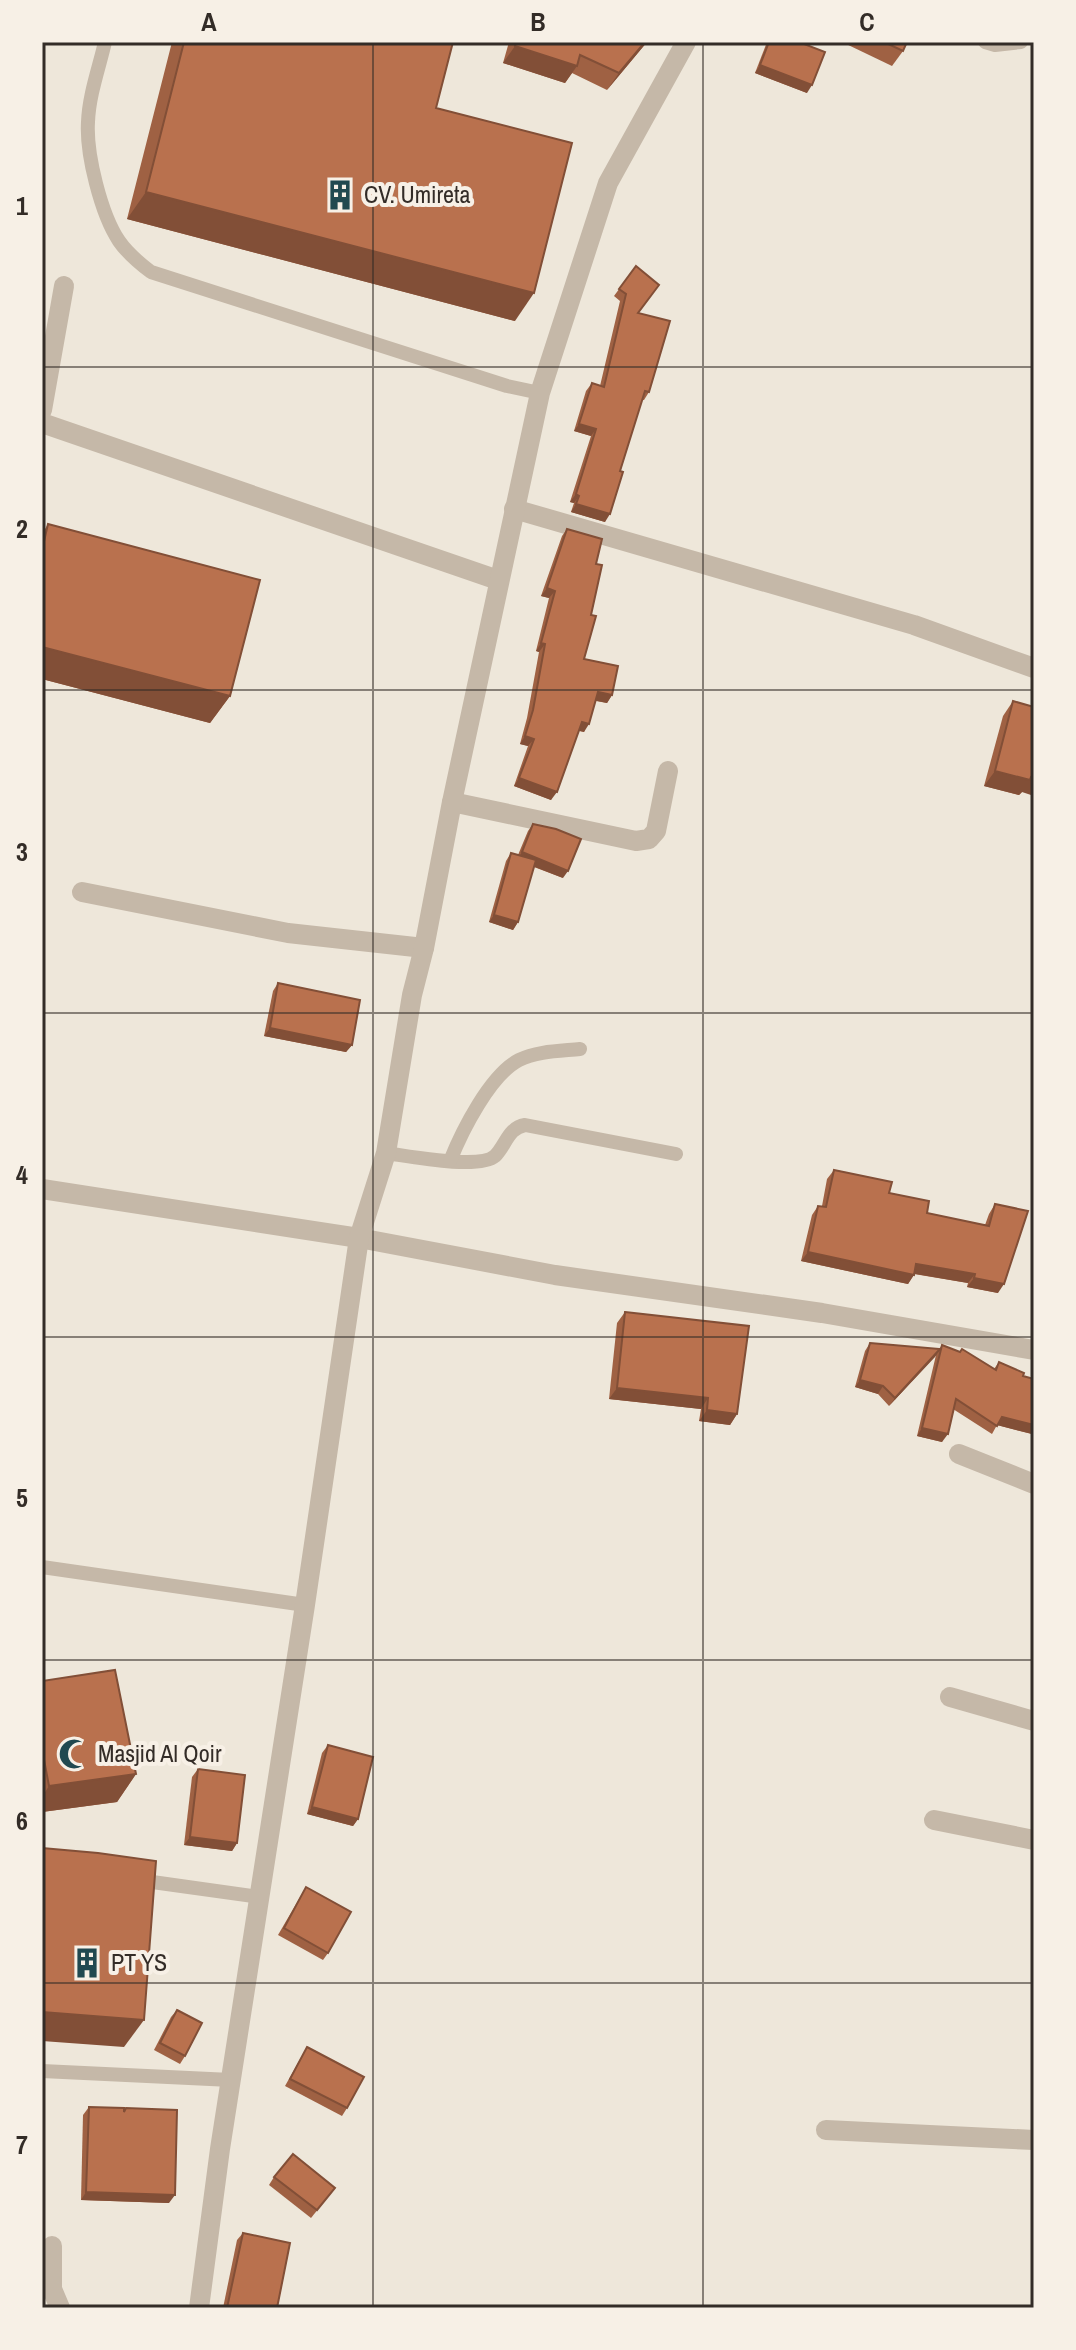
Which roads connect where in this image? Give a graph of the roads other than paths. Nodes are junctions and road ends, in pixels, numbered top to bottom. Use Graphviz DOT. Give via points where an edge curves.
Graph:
graph roads {
  1 [pos="105,42"];
  2 [pos="686,42"];
  3 [pos="985,42"];
  4 [pos="1021,42"];
  5 [pos="64,286"];
  6 [pos="540,393"];
  7 [pos="42,410"];
  8 [pos="42,423"];
  9 [pos="514,509"];
  10 [pos="498,580"];
  11 [pos="1034,668"];
  12 [pos="668,771"];
  13 [pos="452,802"];
  14 [pos="82,892"];
  15 [pos="424,948"];
  16 [pos="580,1049"];
  17 [pos="386,1153"];
  18 [pos="676,1154"];
  19 [pos="450,1161"];
  20 [pos="42,1189"];
  21 [pos="359,1238"];
  22 [pos="1034,1350"];
  23 [pos="959,1454"];
  24 [pos="1034,1484"];
  25 [pos="42,1567"];
  26 [pos="305,1605"];
  27 [pos="950,1697"];
  28 [pos="1034,1721"];
  29 [pos="934,1820"];
  30 [pos="1034,1840"];
  31 [pos="120,1877"];
  32 [pos="260,1897"];
  33 [pos="42,2071"];
  34 [pos="231,2080"];
  35 [pos="826,2130"];
  36 [pos="1034,2140"];
  37 [pos="52,2246"];
  38 [pos="60,2308"];
  39 [pos="199,2308"];
  1 -- 6 [label="lane" via="87,144 118,240 141,264 166,277"];
  2 -- 6 [label="street" via="608,183"];
  3 -- 4 [label="lane"];
  5 -- 7 [label="street"];
  6 -- 9 [label="street"];
  8 -- 10 [label="street"];
  9 -- 10 [label="street"];
  9 -- 11 [label="street" via="914,625"];
  10 -- 13 [label="street"];
  12 -- 13 [label="street" via="656,831 641,841"];
  13 -- 15 [label="street"];
  14 -- 15 [label="street" via="288,933"];
  15 -- 17 [label="street"];
  16 -- 19 [label="lane" via="534,1054 505,1071 461,1133"];
  17 -- 19 [label="lane"];
  17 -- 21 [label="street"];
  18 -- 19 [label="lane" via="525,1125 514,1128 487,1161"];
  20 -- 21 [label="street"];
  21 -- 22 [label="street" via="555,1275"];
  21 -- 26 [label="street"];
  23 -- 24 [label="street"];
  25 -- 26 [label="lane"];
  26 -- 32 [label="street"];
  27 -- 28 [label="street"];
  29 -- 30 [label="street"];
  31 -- 32 [label="lane"];
  32 -- 34 [label="street"];
  33 -- 34 [label="lane"];
  34 -- 39 [label="street"];
  35 -- 36 [label="street"];
  37 -- 38 [label="street" via="52,2289"];
}
